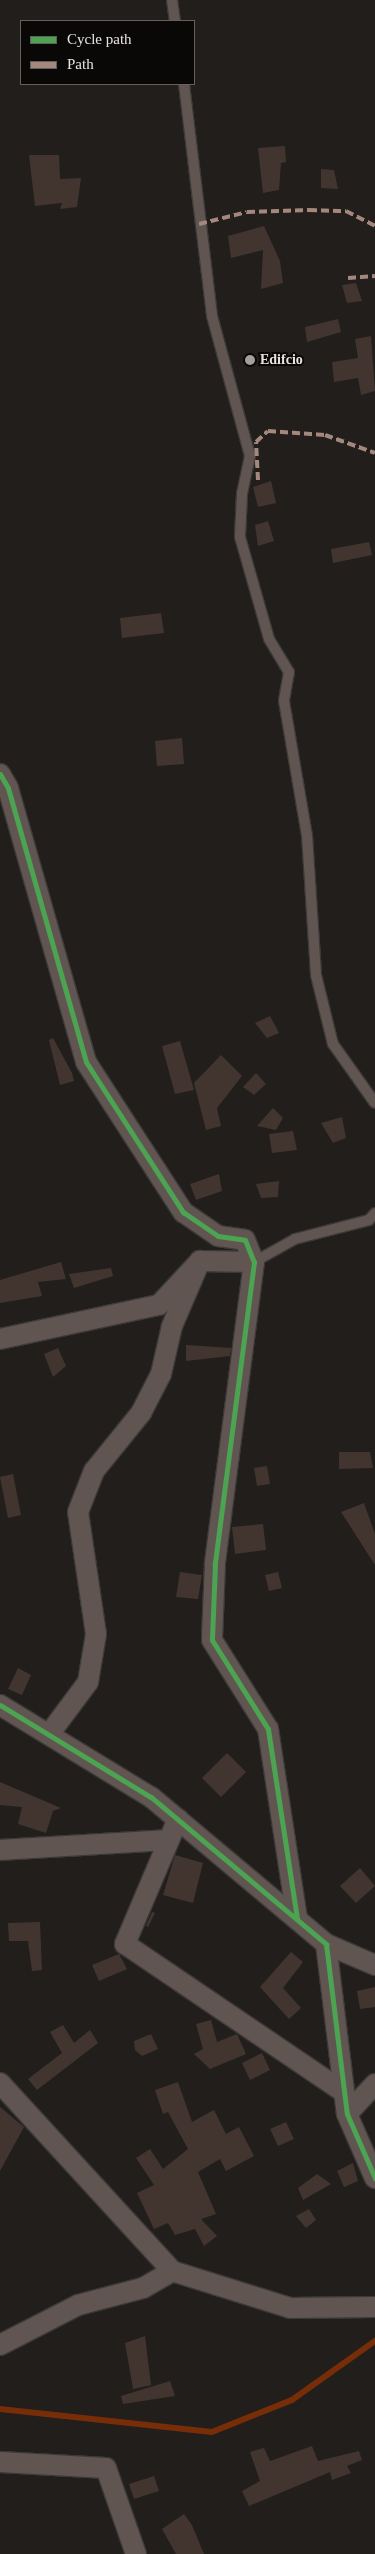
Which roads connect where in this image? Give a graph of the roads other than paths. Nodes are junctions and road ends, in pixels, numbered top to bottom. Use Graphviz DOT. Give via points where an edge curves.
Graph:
graph roads {
  1 [pos="172,0"];
  2 [pos="175,20"];
  3 [pos="184,85"];
  4 [pos="0,774"];
  5 [pos="375,1104"];
  6 [pos="375,1213"];
  7 [pos="200,1262"];
  8 [pos="254,1262"];
  9 [pos="0,1338"];
  10 [pos="0,1705"];
  11 [pos="50,1733"];
  12 [pos="178,1819"];
  13 [pos="169,1840"];
  14 [pos="0,1850"];
  15 [pos="297,1919"];
  16 [pos="326,1944"];
  17 [pos="375,1965"];
  18 [pos="0,2083"];
  19 [pos="375,2084"];
  20 [pos="344,2092"];
  21 [pos="347,2114"];
  22 [pos="375,2178"];
  23 [pos="172,2271"];
  24 [pos="375,2307"];
  25 [pos="0,2345"];
  26 [pos="0,2462"];
  27 [pos="136,2554"];
  1 -- 2 [label="lane"];
  3 -- 5 [label="lane" via="212,316 250,456 242,494 240,537 268,639 289,672 284,701 307,835 316,975 334,1044"];
  4 -- 8 [label="street" via="8,788 86,1062 183,1212 218,1236 246,1240"];
  6 -- 8 [label="lane" via="369,1220 295,1239"];
  7 -- 8 [label="street"];
  7 -- 9 [label="street" via="159,1305"];
  7 -- 11 [label="street" via="172,1326 161,1374 141,1413 94,1471 78,1512 96,1634 88,1682"];
  8 -- 15 [label="street" via="216,1564 212,1640 268,1729"];
  10 -- 11 [label="street"];
  11 -- 12 [label="street" via="151,1797"];
  12 -- 13 [label="street"];
  12 -- 15 [label="street"];
  13 -- 14 [label="street"];
  13 -- 20 [label="street" via="125,1944"];
  15 -- 16 [label="street"];
  16 -- 17 [label="street"];
  16 -- 20 [label="street"];
  18 -- 23 [label="street"];
  19 -- 21 [label="street"];
  20 -- 21 [label="street"];
  21 -- 22 [label="street"];
  23 -- 24 [label="street" via="290,2308"];
  23 -- 25 [label="street" via="143,2288 78,2305"];
  26 -- 27 [label="street" via="106,2468"];
}
